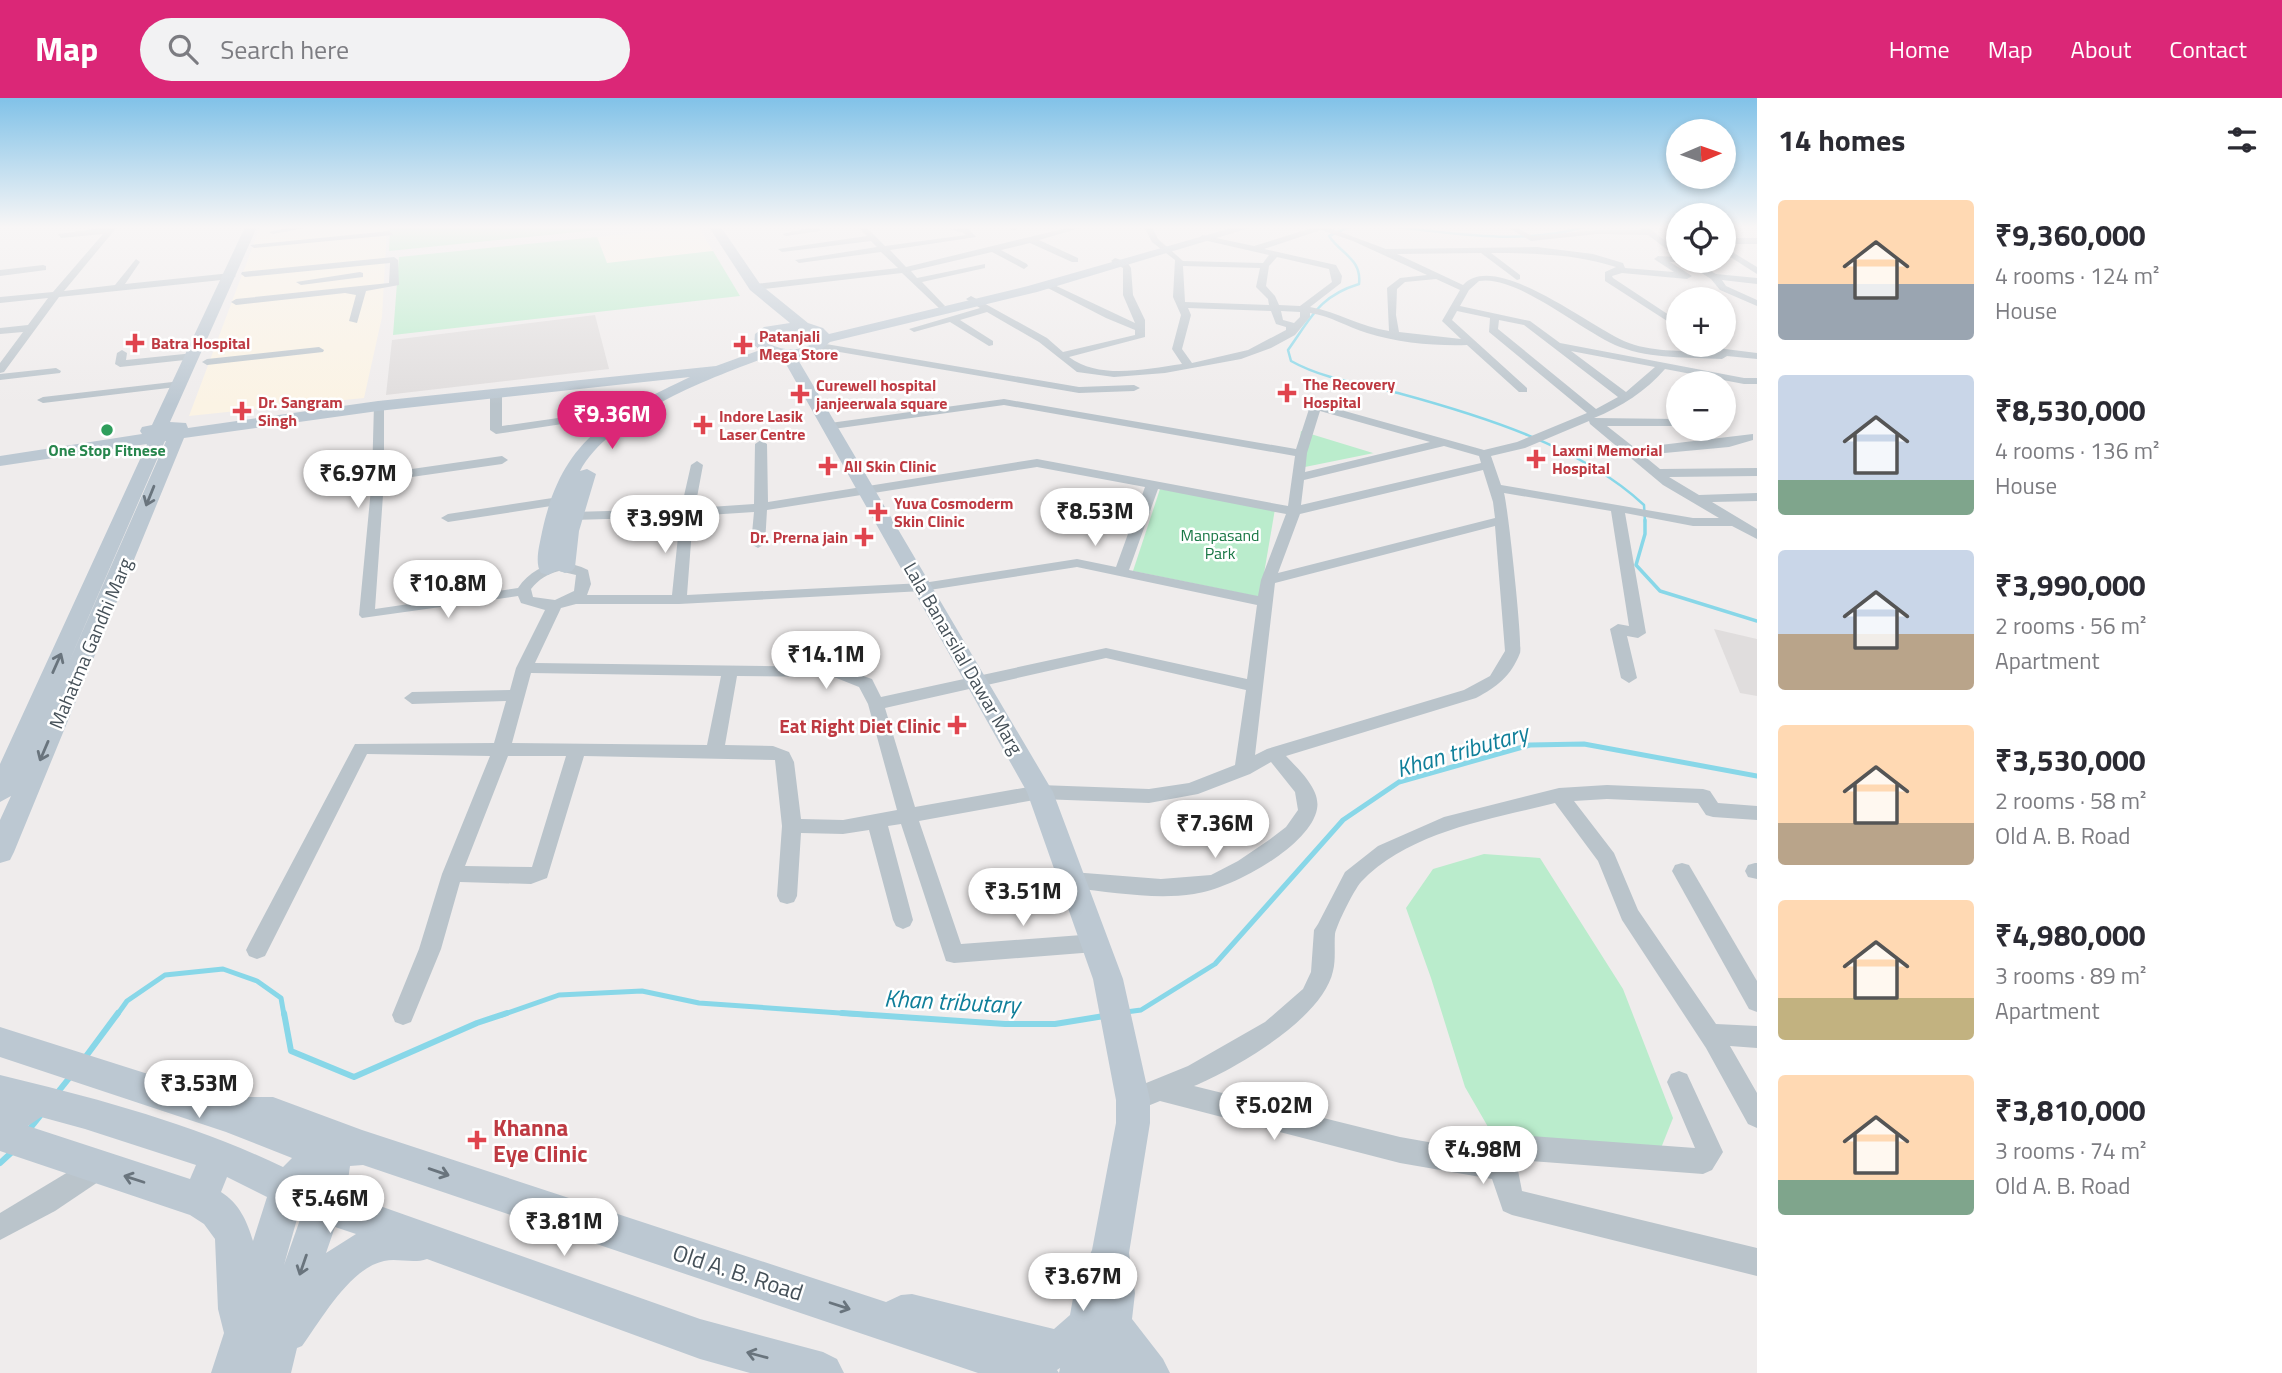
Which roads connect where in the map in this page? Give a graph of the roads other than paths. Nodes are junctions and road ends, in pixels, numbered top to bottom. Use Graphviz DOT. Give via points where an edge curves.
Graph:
graph roads {
  1 [pos="62,286"];
  2 [pos="132,286"];
  3 [pos="233,286"];
  4 [pos="237,286"];
  5 [pos="300,286"];
  6 [pos="381,286"];
  7 [pos="738,286"];
  8 [pos="759,286"];
  9 [pos="920,286"];
  10 [pos="1035,286"];
  11 [pos="1041,286"];
  12 [pos="1050,286"];
  13 [pos="1128,286"];
  14 [pos="1179,286"];
  15 [pos="1261,286"];
  16 [pos="1330,286"];
  17 [pos="1394,286"];
  18 [pos="1459,286"];
  19 [pos="1511,286"];
  20 [pos="1619,286"];
  21 [pos="755,287"];
  22 [pos="118,288"];
  23 [pos="1465,289"];
  24 [pos="1736,290"];
  25 [pos="1757,293"];
  26 [pos="56,294"];
  27 [pos="1736,294"];
  28 [pos="298,296"];
  29 [pos="0,300"];
  30 [pos="979,303"];
  31 [pos="1757,303"];
  32 [pos="753,304"];
  33 [pos="1183,305"];
  34 [pos="940,306"];
  35 [pos="1274,306"];
  36 [pos="234,307"];
  37 [pos="1456,308"];
  38 [pos="1308,310"];
  39 [pos="1497,317"];
  40 [pos="1666,317"];
  41 [pos="953,319"];
  42 [pos="354,321"];
  43 [pos="804,327"];
  44 [pos="32,328"];
  45 [pos="1139,328"];
  46 [pos="914,329"];
  47 [pos="0,331"];
  48 [pos="1291,333"];
  49 [pos="1394,333"];
  50 [pos="822,340"];
  51 [pos="1467,342"];
  52 [pos="989,343"];
  53 [pos="1555,345"];
  54 [pos="319,350"];
  55 [pos="773,350"];
  56 [pos="1666,350"];
  57 [pos="122,352"];
  58 [pos="14,354"];
  59 [pos="1063,355"];
  60 [pos="1736,355"];
  61 [pos="0,356"];
  62 [pos="1757,356"];
  63 [pos="204,361"];
  64 [pos="1188,365"];
  65 [pos="1663,365"];
  66 [pos="714,367"];
  67 [pos="0,370"];
  68 [pos="56,371"];
  69 [pos="1687,371"];
  70 [pos="0,377"];
  71 [pos="1736,380"];
  72 [pos="1757,381"];
  73 [pos="1030,382"];
  74 [pos="181,384"];
  75 [pos="1134,388"];
  76 [pos="1072,389"];
  77 [pos="1523,390"];
  78 [pos="496,394"];
  79 [pos="1626,397"];
  80 [pos="43,400"];
  81 [pos="1004,402"];
  82 [pos="378,406"];
  83 [pos="1045,408"];
  84 [pos="641,409"];
  85 [pos="1592,418"];
  86 [pos="1666,421"];
  87 [pos="830,427"];
  88 [pos="172,428"];
  89 [pos="1749,438"];
  90 [pos="1442,443"];
  91 [pos="761,444"];
  92 [pos="1633,452"];
  93 [pos="1301,453"];
  94 [pos="0,454"];
  95 [pos="1486,459"];
  96 [pos="502,460"];
  97 [pos="0,461"];
  98 [pos="697,465"];
  99 [pos="1757,472"];
  100 [pos="1659,473"];
  101 [pos="1299,477"];
  102 [pos="378,478"];
  103 [pos="1153,484"];
  104 [pos="1496,488"];
  105 [pos="867,490"];
  106 [pos="1757,497"];
  107 [pos="1698,499"];
  108 [pos="559,500"];
  109 [pos="761,507"];
  110 [pos="1622,509"];
  111 [pos="1294,512"];
  112 [pos="687,513"];
  113 [pos="572,516"];
  114 [pos="448,518"];
  115 [pos="1502,520"];
  116 [pos="1757,521"];
  117 [pos="1735,522"];
  118 [pos="1757,535"];
  119 [pos="758,544"];
  120 [pos="556,568"];
  121 [pos="1121,572"];
  122 [pos="1268,580"];
  123 [pos="923,587"];
  124 [pos="524,591"];
  125 [pos="575,599"];
  126 [pos="679,600"];
  127 [pos="1264,602"];
  128 [pos="555,605"];
  129 [pos="524,668"];
  130 [pos="730,671"];
  131 [pos="1629,677"];
  132 [pos="979,682"];
  133 [pos="1254,686"];
  134 [pos="516,695"];
  135 [pos="412,698"];
  136 [pos="876,704"];
  137 [pos="502,747"];
  138 [pos="577,749"];
  139 [pos="715,750"];
  140 [pos="1273,753"];
  141 [pos="1244,769"];
  142 [pos="0,792"];
  143 [pos="1040,792"];
  144 [pos="1559,795"];
  145 [pos="1757,813"];
  146 [pos="908,817"];
  147 [pos="877,822"];
  148 [pos="792,826"];
  149 [pos="0,852"];
  150 [pos="1682,871"];
  151 [pos="452,874"];
  152 [pos="1072,880"];
  153 [pos="787,896"];
  154 [pos="903,920"];
  155 [pos="1094,943"];
  156 [pos="257,950"];
  157 [pos="1757,1002"];
  158 [pos="403,1015"];
  159 [pos="1711,1034"];
  160 [pos="1757,1037"];
  161 [pos="0,1042"];
  162 [pos="1679,1082"];
  163 [pos="20,1095"];
  164 [pos="1146,1095"];
  165 [pos="1757,1116"];
  166 [pos="0,1125"];
  167 [pos="0,1133"];
  168 [pos="345,1150"];
  169 [pos="219,1155"];
  170 [pos="97,1167"];
  171 [pos="1504,1168"];
  172 [pos="288,1188"];
  173 [pos="199,1200"];
  174 [pos="324,1205"];
  175 [pos="0,1227"];
  176 [pos="441,1245"];
  177 [pos="1757,1262"];
  178 [pos="876,1318"];
  179 [pos="1100,1325"];
  180 [pos="243,1332"];
  181 [pos="274,1359"];
  182 [pos="232,1373"];
  183 [pos="823,1373"];
  184 [pos="1038,1373"];
  185 [pos="1080,1373"];
  186 [pos="1105,1373"];
  187 [pos="1149,1373"];
  1 -- 26 [label="street"];
  2 -- 22 [label="street"];
  3 -- 63 [label="main road, Mahatma Gandhi Marg"];
  4 -- 36 [label="main road, Mahatma Gandhi Marg"];
  5 -- 28 [label="street"];
  6 -- 28 [label="street"];
  7 -- 32 [label="main road"];
  8 -- 21 [label="street"];
  9 -- 34 [label="street"];
  10 -- 30 [label="main road"];
  11 -- 30 [label="main road"];
  12 -- 45 [label="street"];
  13 -- 45 [label="street"];
  14 -- 33 [label="street"];
  15 -- 35 [label="street"];
  16 -- 38 [label="street" via="1305,305"];
  17 -- 49 [label="street"];
  18 -- 23 [label="street"];
  19 -- 56 [label="street" via="1618,343"];
  20 -- 40 [label="street"];
  21 -- 43 [label="main road"];
  22 -- 26 [label="street"];
  23 -- 37 [label="street"];
  24 -- 25 [label="street"];
  26 -- 29 [label="street"];
  26 -- 44 [label="street"];
  27 -- 31 [label="street"];
  28 -- 36 [label="street"];
  30 -- 34 [label="main road"];
  30 -- 41 [label="street"];
  30 -- 50 [label="main road"];
  30 -- 59 [label="street"];
  33 -- 35 [label="street"];
  33 -- 64 [label="street" via="1186,315 1177,349"];
  34 -- 50 [label="main road"];
  35 -- 38 [label="street"];
  35 -- 48 [label="street" via="1276,318 1291,325"];
  36 -- 42 [label="street" via="362,292"];
  37 -- 39 [label="street"];
  37 -- 51 [label="street" via="1447,321"];
  38 -- 48 [label="street"];
  38 -- 49 [label="street" via="1329,313 1370,331"];
  39 -- 53 [label="street" via="1527,323"];
  39 -- 85 [label="street" via="1493,330"];
  41 -- 46 [label="street"];
  41 -- 52 [label="street"];
  43 -- 50 [label="main road"];
  43 -- 55 [label="main road" via="773,324 760,337"];
  44 -- 47 [label="street"];
  44 -- 58 [label="street"];
  45 -- 59 [label="street" via="1140,337"];
  48 -- 64 [label="street" via="1253,352"];
  49 -- 51 [label="street"];
  50 -- 55 [label="main road" via="806,351"];
  50 -- 73 [label="street"];
  51 -- 77 [label="street"];
  53 -- 65 [label="street"];
  53 -- 79 [label="street"];
  54 -- 63 [label="street"];
  55 -- 66 [label="main road"];
  55 -- 87 [label="main road, Lala Banarsilal Dawar Marg"];
  57 -- 63 [label="street" via="120,364"];
  58 -- 61 [label="street"];
  58 -- 67 [label="street"];
  59 -- 64 [label="street" via="1083,371 1122,374"];
  60 -- 62 [label="street"];
  63 -- 74 [label="main road, Mahatma Gandhi Marg"];
  65 -- 69 [label="street"];
  65 -- 79 [label="street"];
  66 -- 78 [label="main road"];
  66 -- 84 [label="main road"];
  66 -- 88 [label="main road"];
  66 -- 113 [label="main road" via="717,378 626,430 605,448 588,471"];
  68 -- 70 [label="street"];
  71 -- 72 [label="street"];
  73 -- 76 [label="street"];
  73 -- 81 [label="street"];
  74 -- 80 [label="street"];
  74 -- 88 [label="main road, Mahatma Gandhi Marg"];
  75 -- 76 [label="street"];
  76 -- 83 [label="street"];
  78 -- 82 [label="main road"];
  78 -- 84 [label="street" via="496,430"];
  79 -- 85 [label="street"];
  81 -- 83 [label="street"];
  81 -- 87 [label="street"];
  82 -- 88 [label="main road"];
  82 -- 102 [label="street"];
  83 -- 93 [label="street"];
  84 -- 108 [label="main road" via="589,444"];
  85 -- 86 [label="street"];
  85 -- 92 [label="street"];
  85 -- 95 [label="street"];
  87 -- 105 [label="main road, Lala Banarsilal Dawar Marg"];
  88 -- 94 [label="main road"];
  88 -- 97 [label="main road"];
  142 -- 88 [label="main road, Mahatma Gandhi Marg, one-way"];
  88 -- 149 [label="main road, Mahatma Gandhi Marg, one-way"];
  89 -- 92 [label="street"];
  90 -- 93 [label="street" via="1316,405"];
  90 -- 95 [label="street"];
  90 -- 101 [label="street"];
  91 -- 109 [label="street"];
  92 -- 100 [label="street"];
  93 -- 101 [label="street"];
  95 -- 104 [label="street"];
  95 -- 111 [label="street"];
  96 -- 102 [label="street"];
  98 -- 112 [label="street"];
  99 -- 100 [label="street"];
  100 -- 107 [label="street"];
  101 -- 111 [label="street"];
  102 -- 124 [label="street" via="367,615"];
  103 -- 105 [label="street" via="1037,463"];
  103 -- 111 [label="street"];
  103 -- 121 [label="street"];
  104 -- 110 [label="street"];
  104 -- 115 [label="street"];
  105 -- 109 [label="street"];
  105 -- 123 [label="main road, Lala Banarsilal Dawar Marg"];
  106 -- 107 [label="street"];
  107 -- 117 [label="street"];
  108 -- 114 [label="street"];
  108 -- 120 [label="main road" via="548,550"];
  109 -- 112 [label="street"];
  109 -- 119 [label="street"];
  110 -- 117 [label="street" via="1703,523"];
  110 -- 131 [label="street" via="1638,633 1618,629"];
  111 -- 122 [label="street"];
  112 -- 113 [label="street"];
  112 -- 126 [label="street"];
  113 -- 120 [label="main road"];
  115 -- 122 [label="street"];
  115 -- 140 [label="street" via="1513,651 1496,680 1471,694"];
  116 -- 117 [label="street"];
  117 -- 118 [label="street"];
  120 -- 124 [label="street" via="533,576"];
  120 -- 125 [label="street" via="578,570 585,579"];
  121 -- 123 [label="street" via="1077,563"];
  121 -- 127 [label="street"];
  122 -- 127 [label="street"];
  123 -- 126 [label="street"];
  123 -- 132 [label="main road, Lala Banarsilal Dawar Marg"];
  124 -- 128 [label="street" via="526,600 534,604"];
  125 -- 126 [label="street"];
  125 -- 128 [label="street"];
  127 -- 133 [label="street"];
  128 -- 129 [label="street"];
  129 -- 130 [label="street"];
  129 -- 134 [label="street"];
  130 -- 136 [label="street" via="835,672 866,683"];
  130 -- 139 [label="street"];
  132 -- 133 [label="street" via="1106,653"];
  132 -- 136 [label="street"];
  132 -- 143 [label="main road, Lala Banarsilal Dawar Marg"];
  133 -- 141 [label="street"];
  134 -- 135 [label="street"];
  134 -- 137 [label="street"];
  136 -- 146 [label="street"];
  137 -- 138 [label="street"];
  137 -- 151 [label="street"];
  137 -- 156 [label="street" via="361,748"];
  138 -- 139 [label="street"];
  138 -- 151 [label="street" via="541,872 531,876"];
  139 -- 148 [label="street" via="783,756"];
  140 -- 141 [label="street"];
  140 -- 152 [label="street" via="1300,784 1309,810 1294,832 1236,873 1211,883 1177,888"];
  141 -- 143 [label="street" via="1191,789 1149,796"];
  143 -- 146 [label="street"];
  143 -- 152 [label="main road, Lala Banarsilal Dawar Marg"];
  144 -- 145 [label="street" via="1703,796 1713,810"];
  144 -- 159 [label="street" via="1607,858 1629,914"];
  144 -- 164 [label="street" via="1444,824 1385,851 1352,878 1325,930 1322,972 1311,996 1273,1029 1196,1074"];
  146 -- 147 [label="street"];
  146 -- 155 [label="street" via="954,954"];
  147 -- 148 [label="street"];
  147 -- 154 [label="street"];
  148 -- 153 [label="street"];
  150 -- 157 [label="street"];
  151 -- 158 [label="street" via="430,949"];
  152 -- 155 [label="main road, Lala Banarsilal Dawar Marg"];
  155 -- 164 [label="main road, Lala Banarsilal Dawar Marg"];
  159 -- 160 [label="street"];
  159 -- 165 [label="street"];
  161 -- 168 [label="main road, Old A. B. Road" via="226,1115 273,1114"];
  162 -- 171 [label="street" via="1710,1152 1703,1161 1502,1147"];
  163 -- 166 [label="main road"];
  163 -- 169 [label="main road"];
  164 -- 171 [label="street"];
  164 -- 179 [label="main road, Lala Banarsilal Dawar Marg" via="1131,1140 1110,1253 1116,1293"];
  167 -- 170 [label="main road"];
  168 -- 172 [label="main road" via="308,1165"];
  168 -- 174 [label="main road" via="333,1168"];
  168 -- 178 [label="main road, Old A. B. Road, one-way"];
  169 -- 172 [label="main road"];
  169 -- 173 [label="main road"];
  173 -- 170 [label="main road, one-way"];
  170 -- 175 [label="street"];
  171 -- 177 [label="street" via="1512,1202"];
  172 -- 174 [label="main road"];
  172 -- 180 [label="main road"];
  173 -- 180 [label="main road" via="222,1213 234,1233"];
  174 -- 176 [label="main road"];
  174 -- 181 [label="main road, one-way"];
  176 -- 181 [label="main road" via="383,1242 342,1262"];
  183 -- 176 [label="main road, one-way" via="700,1339"];
  178 -- 179 [label="main road" via="912,1314 1056,1350"];
  178 -- 184 [label="main road, Old A. B. Road"];
  179 -- 185 [label="main road"];
  179 -- 186 [label="main road"];
  179 -- 187 [label="main road"];
  180 -- 182 [label="main road"];
}
